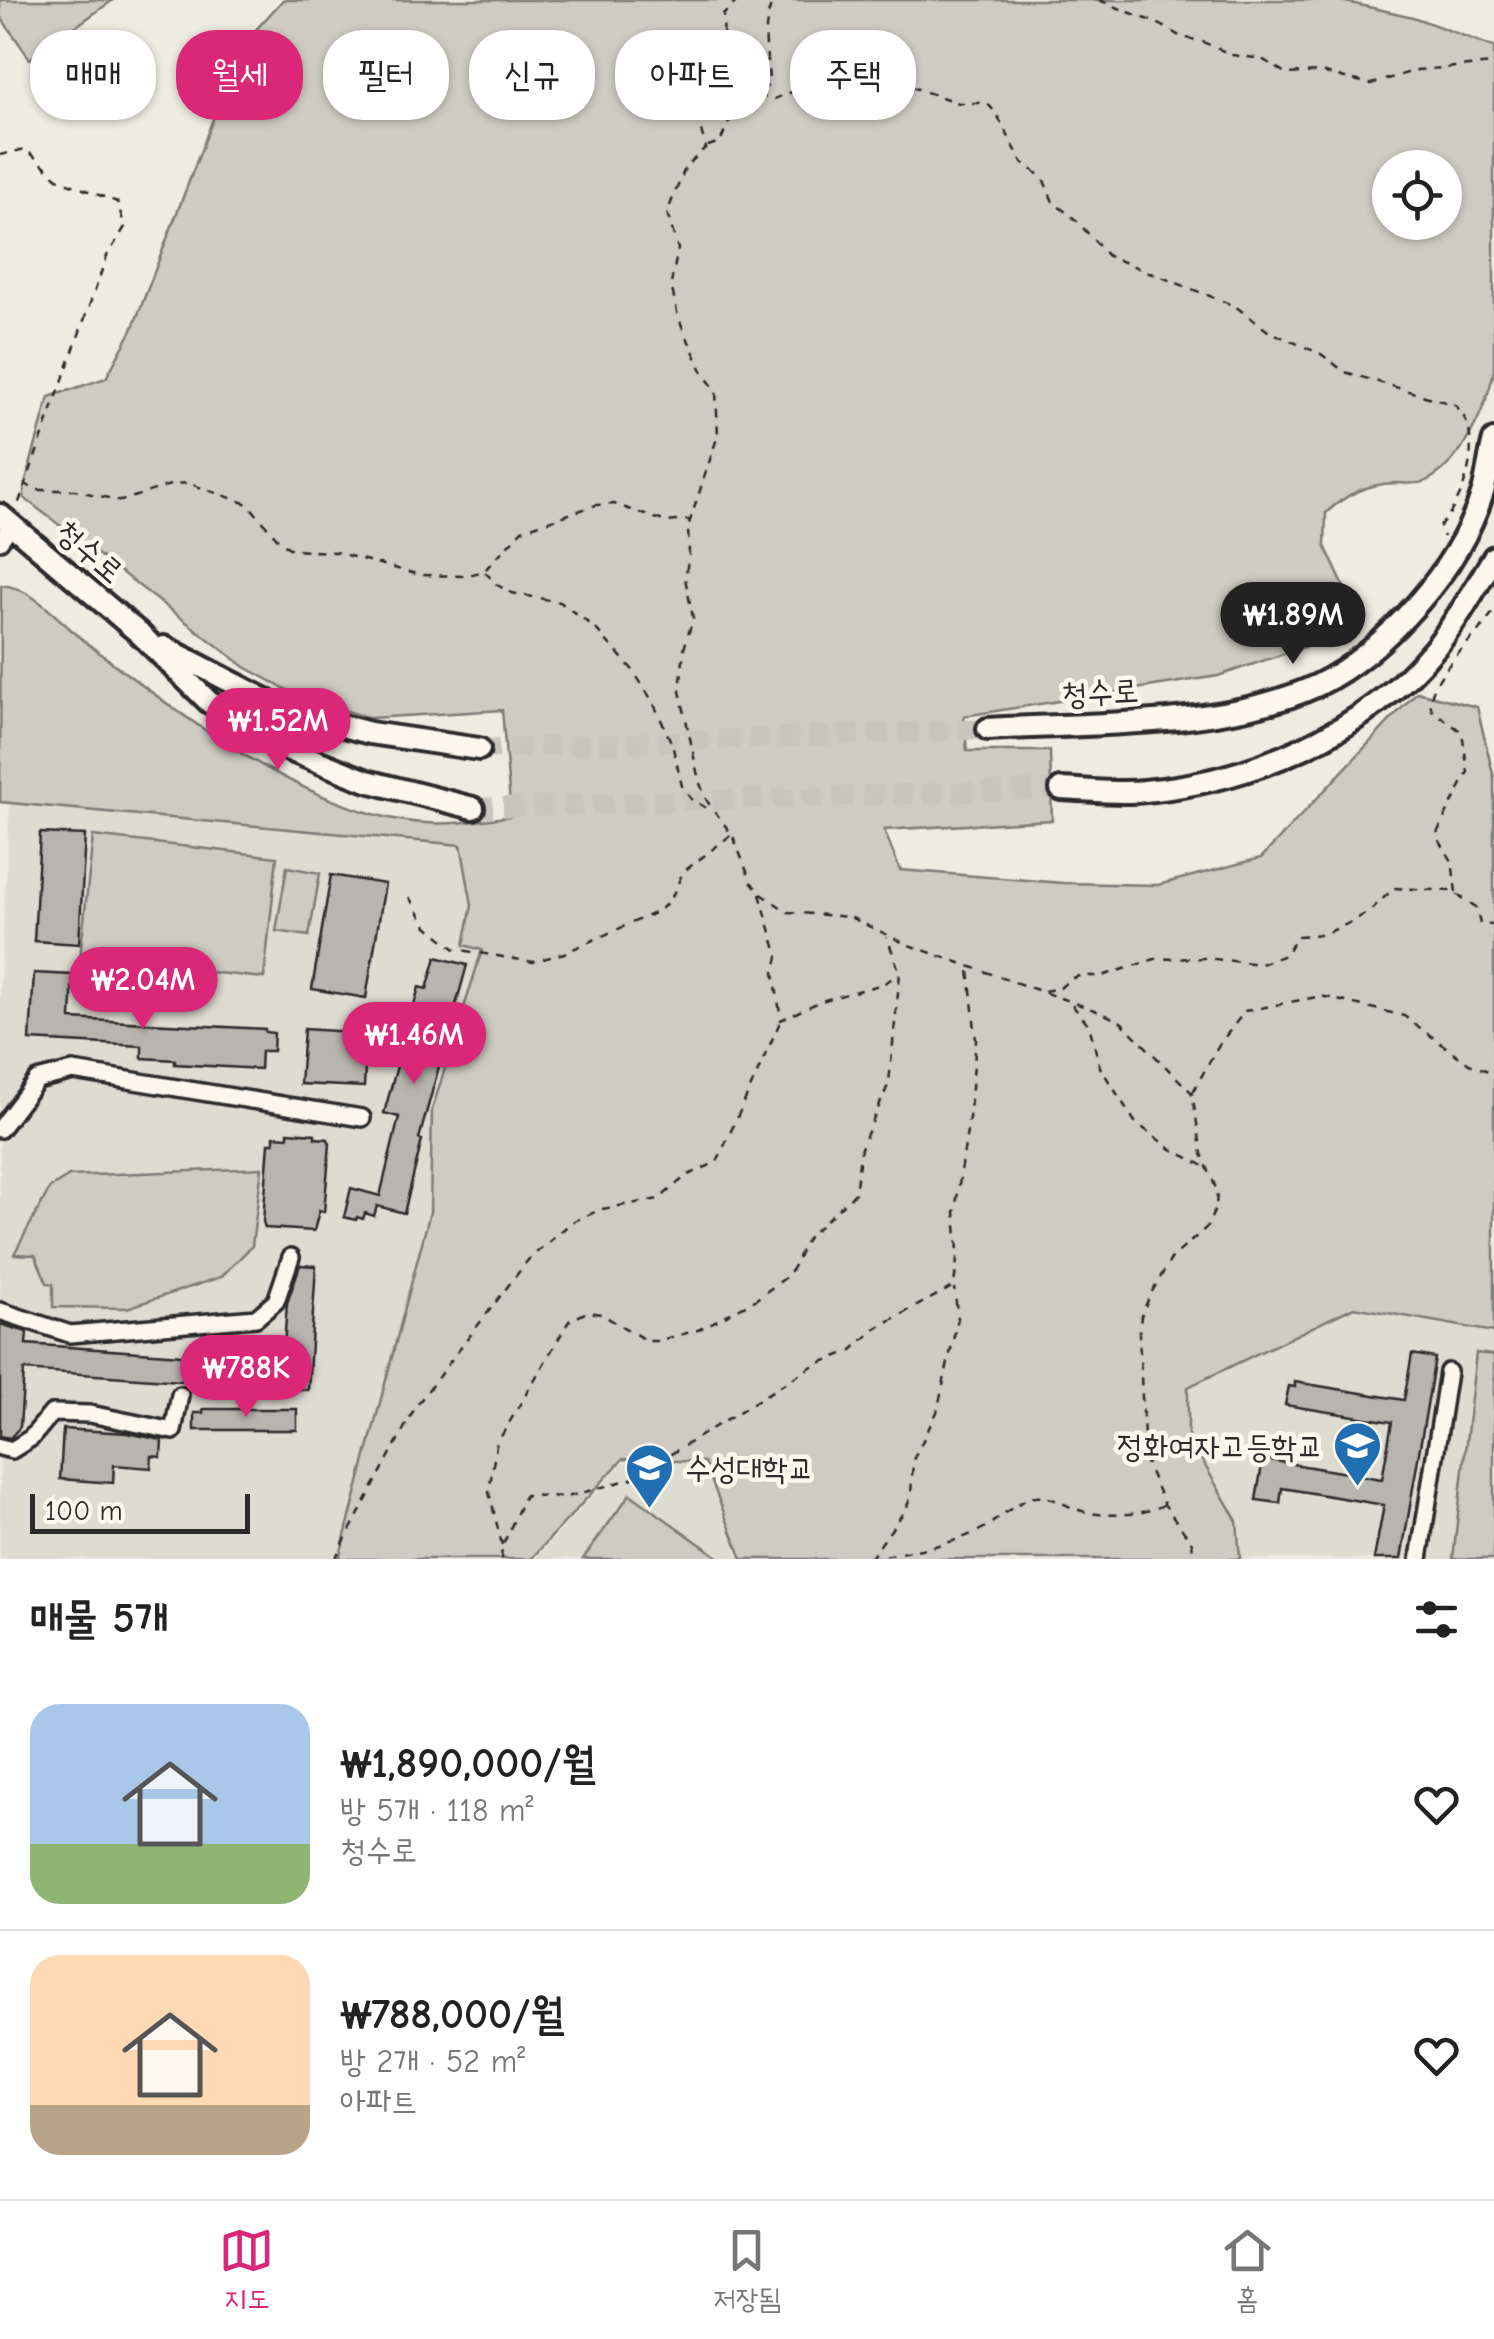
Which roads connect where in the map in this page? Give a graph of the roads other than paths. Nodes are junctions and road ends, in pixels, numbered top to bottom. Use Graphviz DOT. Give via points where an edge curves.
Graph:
graph roads {
  1 [pos="1494,440"];
  2 [pos="4,527"];
  3 [pos="1494,557"];
  4 [pos="140,634"];
  5 [pos="988,728"];
  6 [pos="479,749"];
  7 [pos="1060,789"];
  8 [pos="473,808"];
  9 [pos="362,1118"];
  10 [pos="0,1129"];
  11 [pos="290,1257"];
  12 [pos="0,1311"];
  13 [pos="1448,1372"];
  14 [pos="180,1395"];
  15 [pos="0,1447"];
  16 [pos="1419,1559"];
  1 -- 5 [label="main road, 청수로" via="1483,493 1456,552 1398,625 1318,685 1231,712"];
  2 -- 4 [label="main road, 청수로"];
  3 -- 7 [label="main road" via="1436,647 1359,718 1250,768 1198,782 1144,792"];
  4 -- 6 [label="main road, 청수로" via="289,712 370,733"];
  4 -- 8 [label="main road, 청수로" via="209,702 279,746 366,780"];
  9 -- 10 [label="lane" via="73,1071 37,1080"];
  11 -- 12 [label="lane" via="276,1302 256,1318 70,1334"];
  13 -- 16 [label="lane"];
  14 -- 15 [label="lane" via="173,1431 52,1413 31,1438 12,1450"];
}
